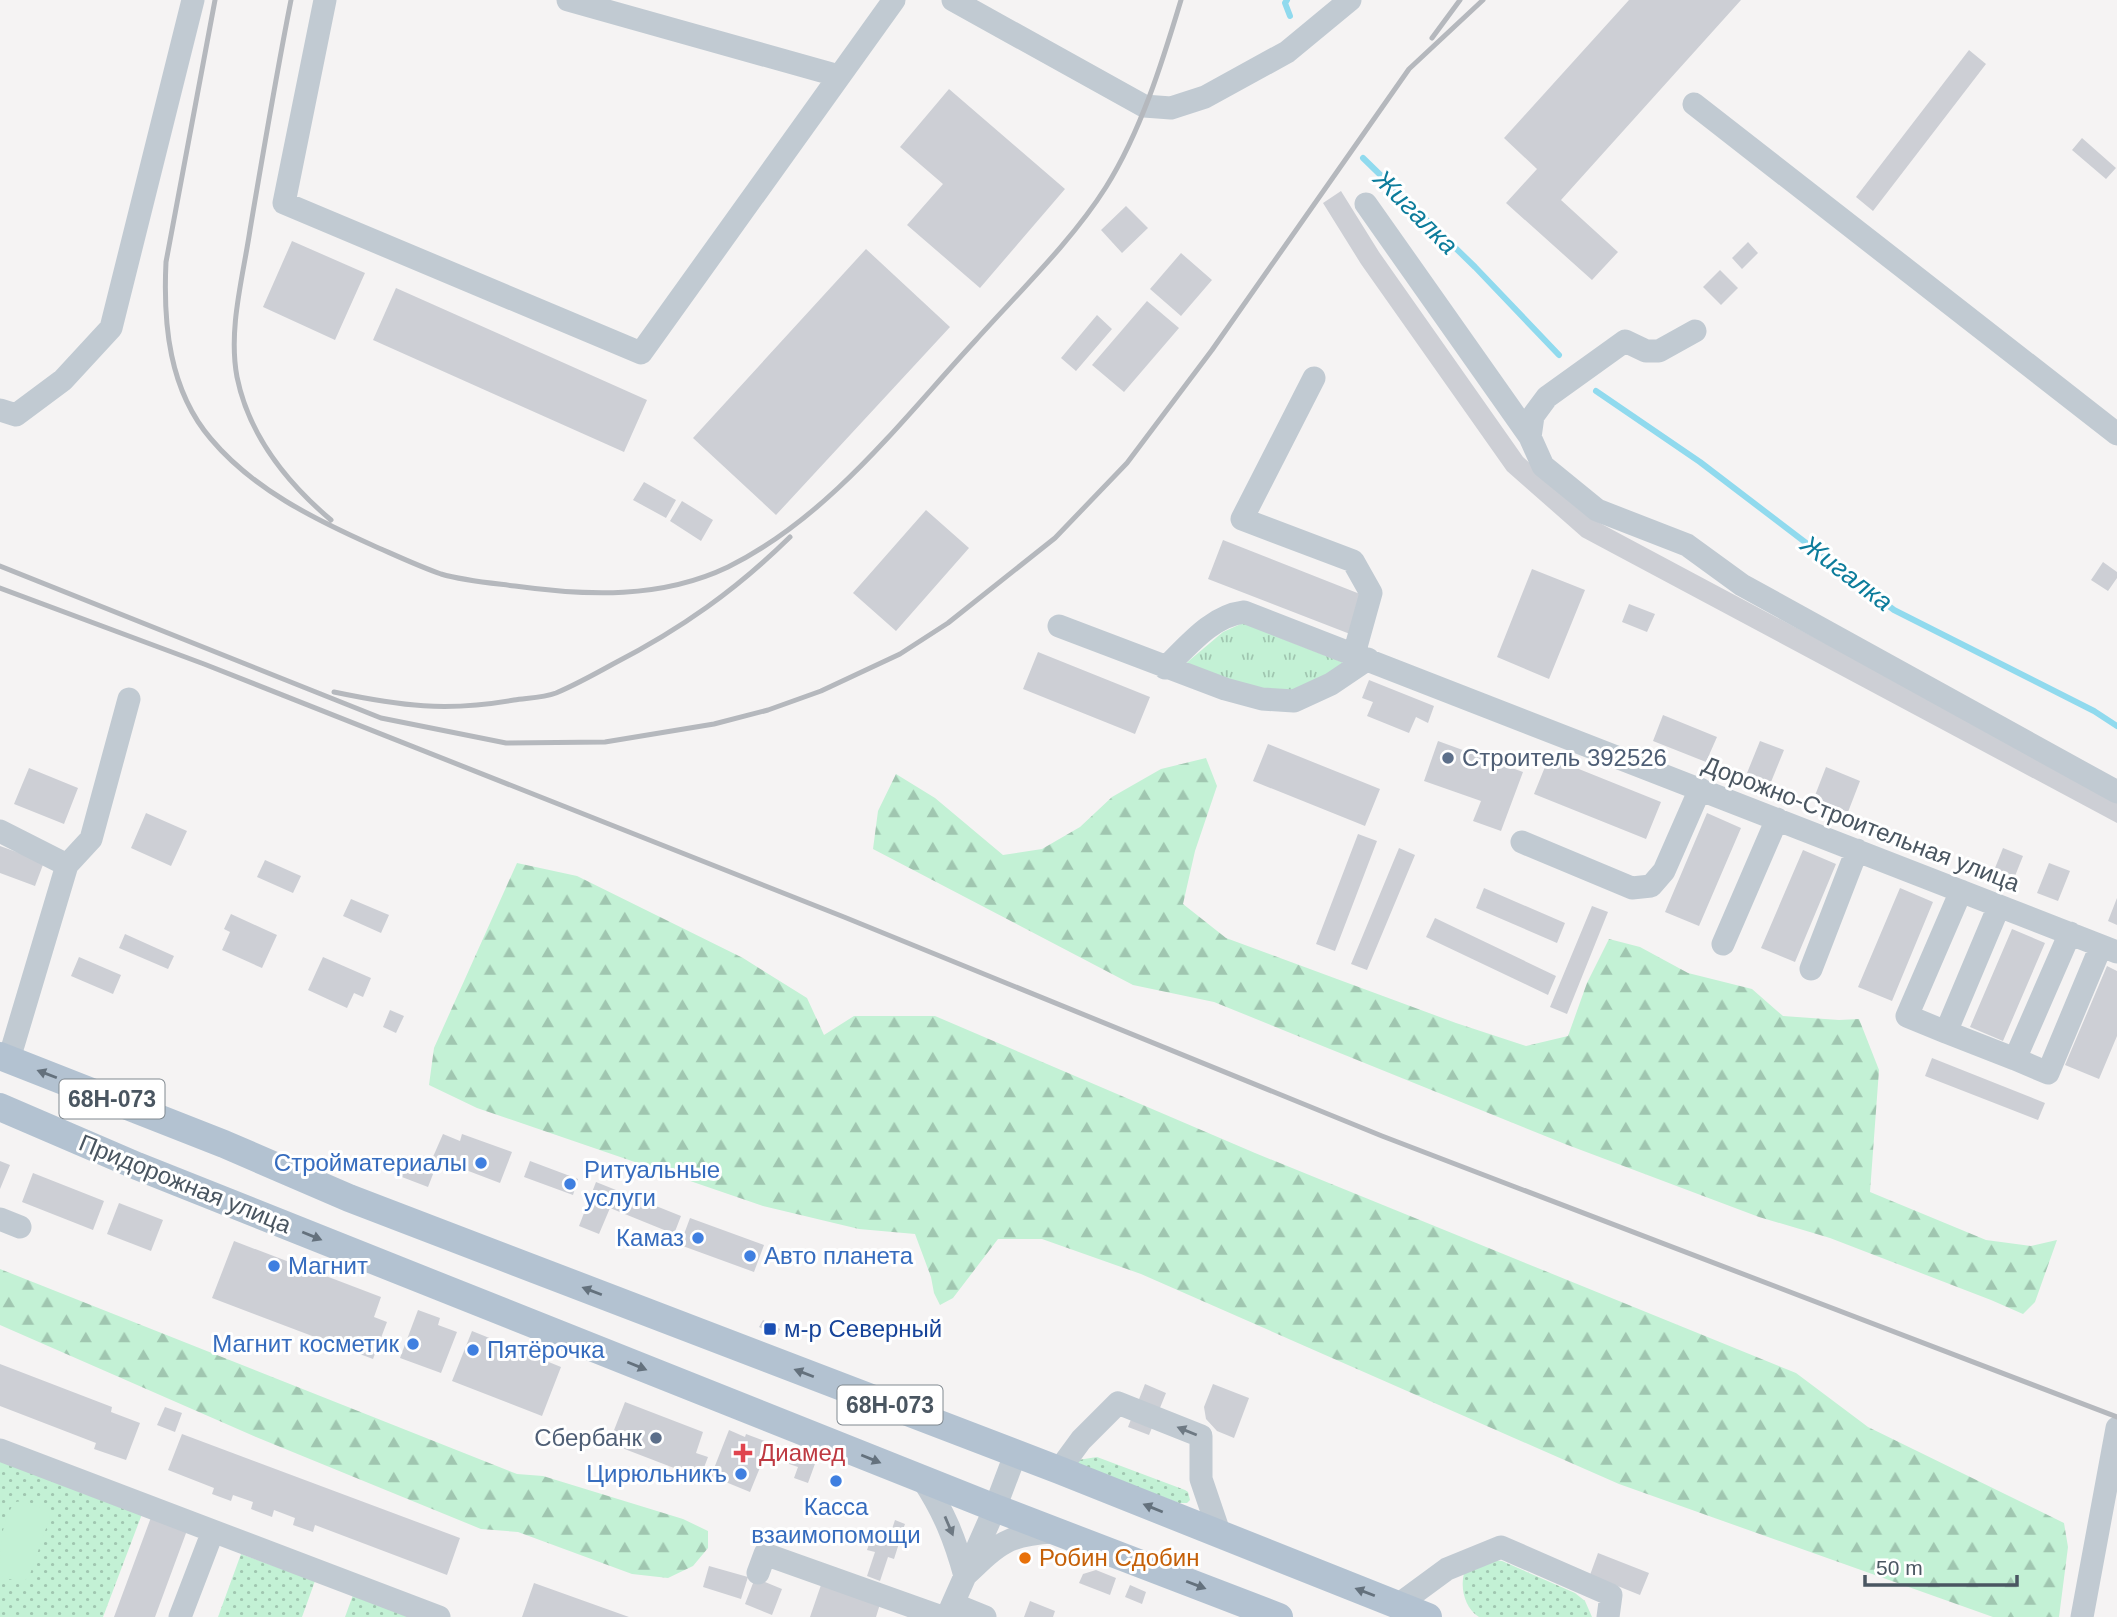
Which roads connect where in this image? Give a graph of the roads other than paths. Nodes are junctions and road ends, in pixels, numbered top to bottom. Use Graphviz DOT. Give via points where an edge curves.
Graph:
graph roads {
  1 [pos="193,0"];
  2 [pos="325,0"];
  3 [pos="568,0"];
  4 [pos="894,0"];
  5 [pos="953,0"];
  6 [pos="1350,0"];
  7 [pos="839,76"];
  8 [pos="1694,104"];
  9 [pos="1366,205"];
  10 [pos="1695,331"];
  11 [pos="1314,378"];
  12 [pos="0,410"];
  13 [pos="2117,434"];
  14 [pos="1530,437"];
  15 [pos="1059,626"];
  16 [pos="1361,656"];
  17 [pos="1165,668"];
  18 [pos="129,699"];
  19 [pos="1700,789"];
  20 [pos="2117,792"];
  21 [pos="1777,819"];
  22 [pos="0,831"];
  23 [pos="1522,842"];
  24 [pos="1857,850"];
  25 [pos="67,865"];
  26 [pos="1961,891"];
  27 [pos="1999,906"];
  28 [pos="2070,933"];
  29 [pos="1723,944"];
  30 [pos="2109,949"];
  31 [pos="1811,969"];
  32 [pos="1946,1032"];
  33 [pos="5,1058"];
  34 [pos="2015,1059"];
  35 [pos="0,1107"];
  36 [pos="2117,1428"];
  37 [pos="0,1450"];
  38 [pos="1015,1455"];
  39 [pos="1059,1470"];
  40 [pos="923,1480"];
  41 [pos="995,1508"];
  42 [pos="213,1531"];
  43 [pos="1058,1532"];
  44 [pos="1220,1535"];
  45 [pos="758,1573"];
  46 [pos="965,1576"];
  47 [pos="1398,1605"];
  48 [pos="947,1613"];
  49 [pos="180,1617"];
  50 [pos="439,1617"];
  51 [pos="985,1617"];
  52 [pos="1279,1617"];
  53 [pos="1428,1617"];
  54 [pos="1608,1617"];
  55 [pos="2082,1617"];
  1 -- 12 [label="street" via="111,328 63,380 16,415"];
  2 -- 7 [label="street" via="284,203 641,353"];
  3 -- 7 [label="street"];
  4 -- 7 [label="street"];
  5 -- 6 [label="street" via="1144,106 1171,108 1205,97 1287,52"];
  8 -- 13 [label="street"];
  9 -- 14 [label="street"];
  10 -- 14 [label="street" via="1659,351 1646,351 1625,341 1547,397 1533,416"];
  11 -- 16 [label="street" via="1242,519 1353,561 1371,593"];
  14 -- 20 [label="street" via="1543,466 1597,510 1687,545 1742,584"];
  15 -- 17 [label="street"];
  16 -- 17 [label="street" via="1331,684 1294,701 1262,699"];
  16 -- 17 [label="street, Дорожно-Строительная улица" via="1244,612 1231,613 1210,625"];
  16 -- 19 [label="street, Дорожно-Строительная улица"];
  18 -- 25 [label="street" via="91,839"];
  19 -- 21 [label="street, Дорожно-Строительная улица"];
  19 -- 23 [label="street" via="1664,871 1651,886 1632,888"];
  21 -- 24 [label="street, Дорожно-Строительная улица"];
  21 -- 29 [label="street"];
  22 -- 25 [label="street"];
  24 -- 26 [label="street, Дорожно-Строительная улица"];
  24 -- 31 [label="street"];
  25 -- 33 [label="street"];
  26 -- 27 [label="street, Дорожно-Строительная улица"];
  26 -- 32 [label="street" via="1907,1016"];
  27 -- 28 [label="street, Дорожно-Строительная улица"];
  27 -- 32 [label="street"];
  28 -- 30 [label="street, Дорожно-Строительная улица"];
  28 -- 34 [label="street"];
  30 -- 34 [label="street" via="2048,1073"];
  32 -- 34 [label="street"];
  38 -- 33 [label="main road, 68Н-073, one-way" via="349,1198"];
  35 -- 40 [label="main road, Придорожная улица / 68Н-073, one-way" via="137,1167"];
  36 -- 55 [label="street"];
  37 -- 42 [label="street"];
  38 -- 39 [label="main road, 68Н-073"];
  38 -- 41 [label="street"];
  44 -- 39 [label="main road, 68Н-073, one-way"];
  44 -- 39 [label="street, one-way" via="1200,1479 1201,1436 1118,1403"];
  40 -- 41 [label="main road, Придорожная улица / 68Н-073"];
  40 -- 46 [label="street, one-way" via="951,1528"];
  41 -- 43 [label="main road, Придорожная улица / 68Н-073"];
  41 -- 46 [label="street"];
  42 -- 49 [label="street"];
  42 -- 50 [label="street"];
  43 -- 46 [label="street" via="1011,1538"];
  43 -- 52 [label="main road, Придорожная улица / 68Н-073, one-way"];
  47 -- 44 [label="main road, 68Н-073, one-way"];
  45 -- 48 [label="street" via="765,1554"];
  46 -- 48 [label="street"];
  47 -- 53 [label="main road, 68Н-073"];
  47 -- 54 [label="street" via="1447,1569 1501,1547 1611,1595"];
  48 -- 51 [label="street"];
}
